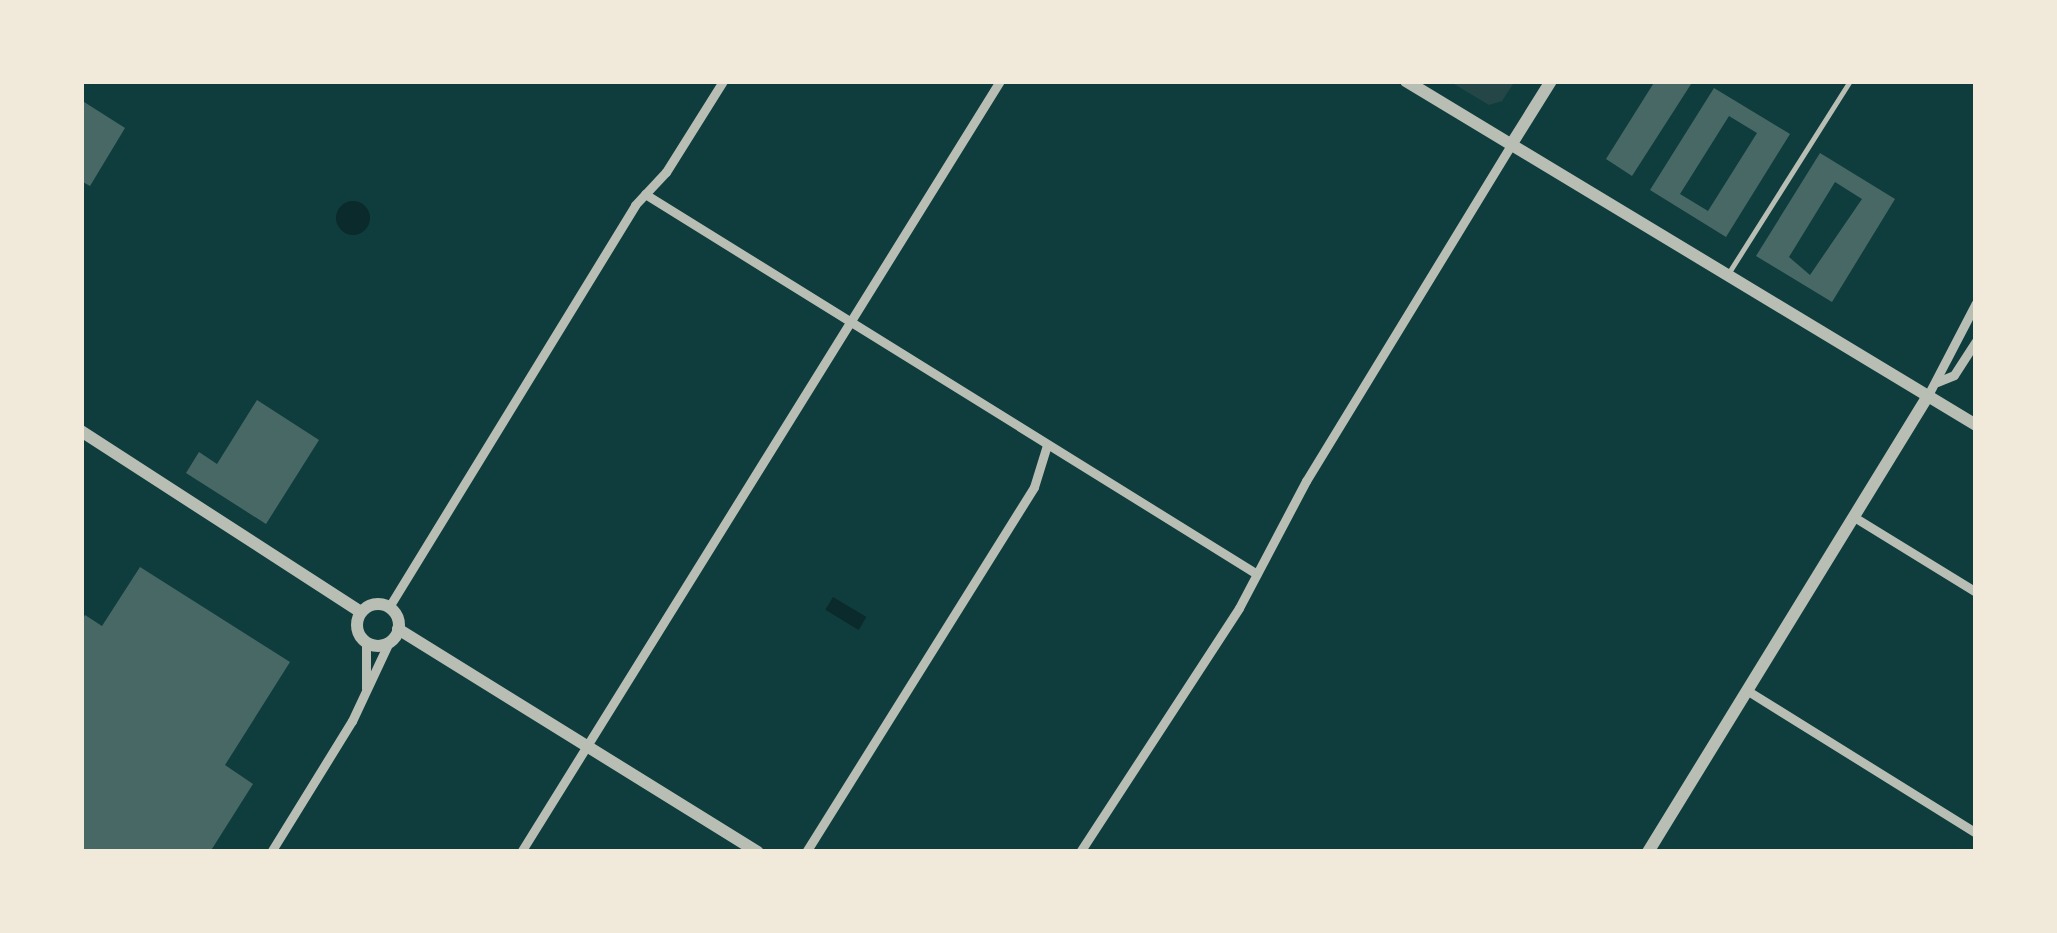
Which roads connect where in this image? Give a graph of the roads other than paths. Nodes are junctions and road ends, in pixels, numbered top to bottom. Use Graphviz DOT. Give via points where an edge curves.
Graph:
graph roads {
  1 [pos="723,81"];
  2 [pos="1000,81"];
  3 [pos="1406,81"];
  4 [pos="1551,81"];
  5 [pos="1850,81"];
  6 [pos="1511,145"];
  7 [pos="645,194"];
  8 [pos="1726,277"];
  9 [pos="1976,303"];
  10 [pos="850,322"];
  11 [pos="1976,340"];
  12 [pos="1937,382"];
  13 [pos="1926,399"];
  14 [pos="1976,425"];
  15 [pos="81,431"];
  16 [pos="1047,446"];
  17 [pos="1854,517"];
  18 [pos="1257,574"];
  19 [pos="1976,592"];
  20 [pos="388,608"];
  21 [pos="361,612"];
  22 [pos="398,628"];
  23 [pos="366,642"];
  24 [pos="388,644"];
  25 [pos="366,688"];
  26 [pos="1748,691"];
  27 [pos="588,746"];
  28 [pos="1976,833"];
  29 [pos="271,852"];
  30 [pos="521,852"];
  31 [pos="758,852"];
  32 [pos="806,852"];
  33 [pos="1081,852"];
  34 [pos="1648,852"];
  1 -- 7 [label="street"];
  2 -- 10 [label="street"];
  3 -- 6 [label="street"];
  4 -- 6 [label="street"];
  5 -- 8 [label="lane"];
  6 -- 8 [label="street"];
  6 -- 18 [label="street"];
  7 -- 10 [label="street"];
  7 -- 20 [label="street"];
  8 -- 13 [label="street"];
  9 -- 12 [label="street" via="1938,364"];
  10 -- 16 [label="street"];
  10 -- 27 [label="street"];
  11 -- 12 [label="street" via="1954,375"];
  12 -- 13 [label="street"];
  13 -- 14 [label="street"];
  13 -- 17 [label="street"];
  15 -- 21 [label="street"];
  16 -- 18 [label="street"];
  16 -- 32 [label="street" via="1034,487"];
  17 -- 19 [label="street"];
  17 -- 26 [label="street"];
  18 -- 33 [label="street"];
  20 -- 21 [label="street"];
  20 -- 22 [label="street"];
  21 -- 23 [label="street" via="357,630"];
  22 -- 24 [label="street"];
  22 -- 27 [label="street"];
  23 -- 24 [label="street"];
  23 -- 25 [label="street"];
  24 -- 25 [label="street"];
  25 -- 29 [label="street"];
  26 -- 28 [label="street"];
  26 -- 34 [label="street"];
  27 -- 30 [label="street"];
  27 -- 31 [label="street"];
}
